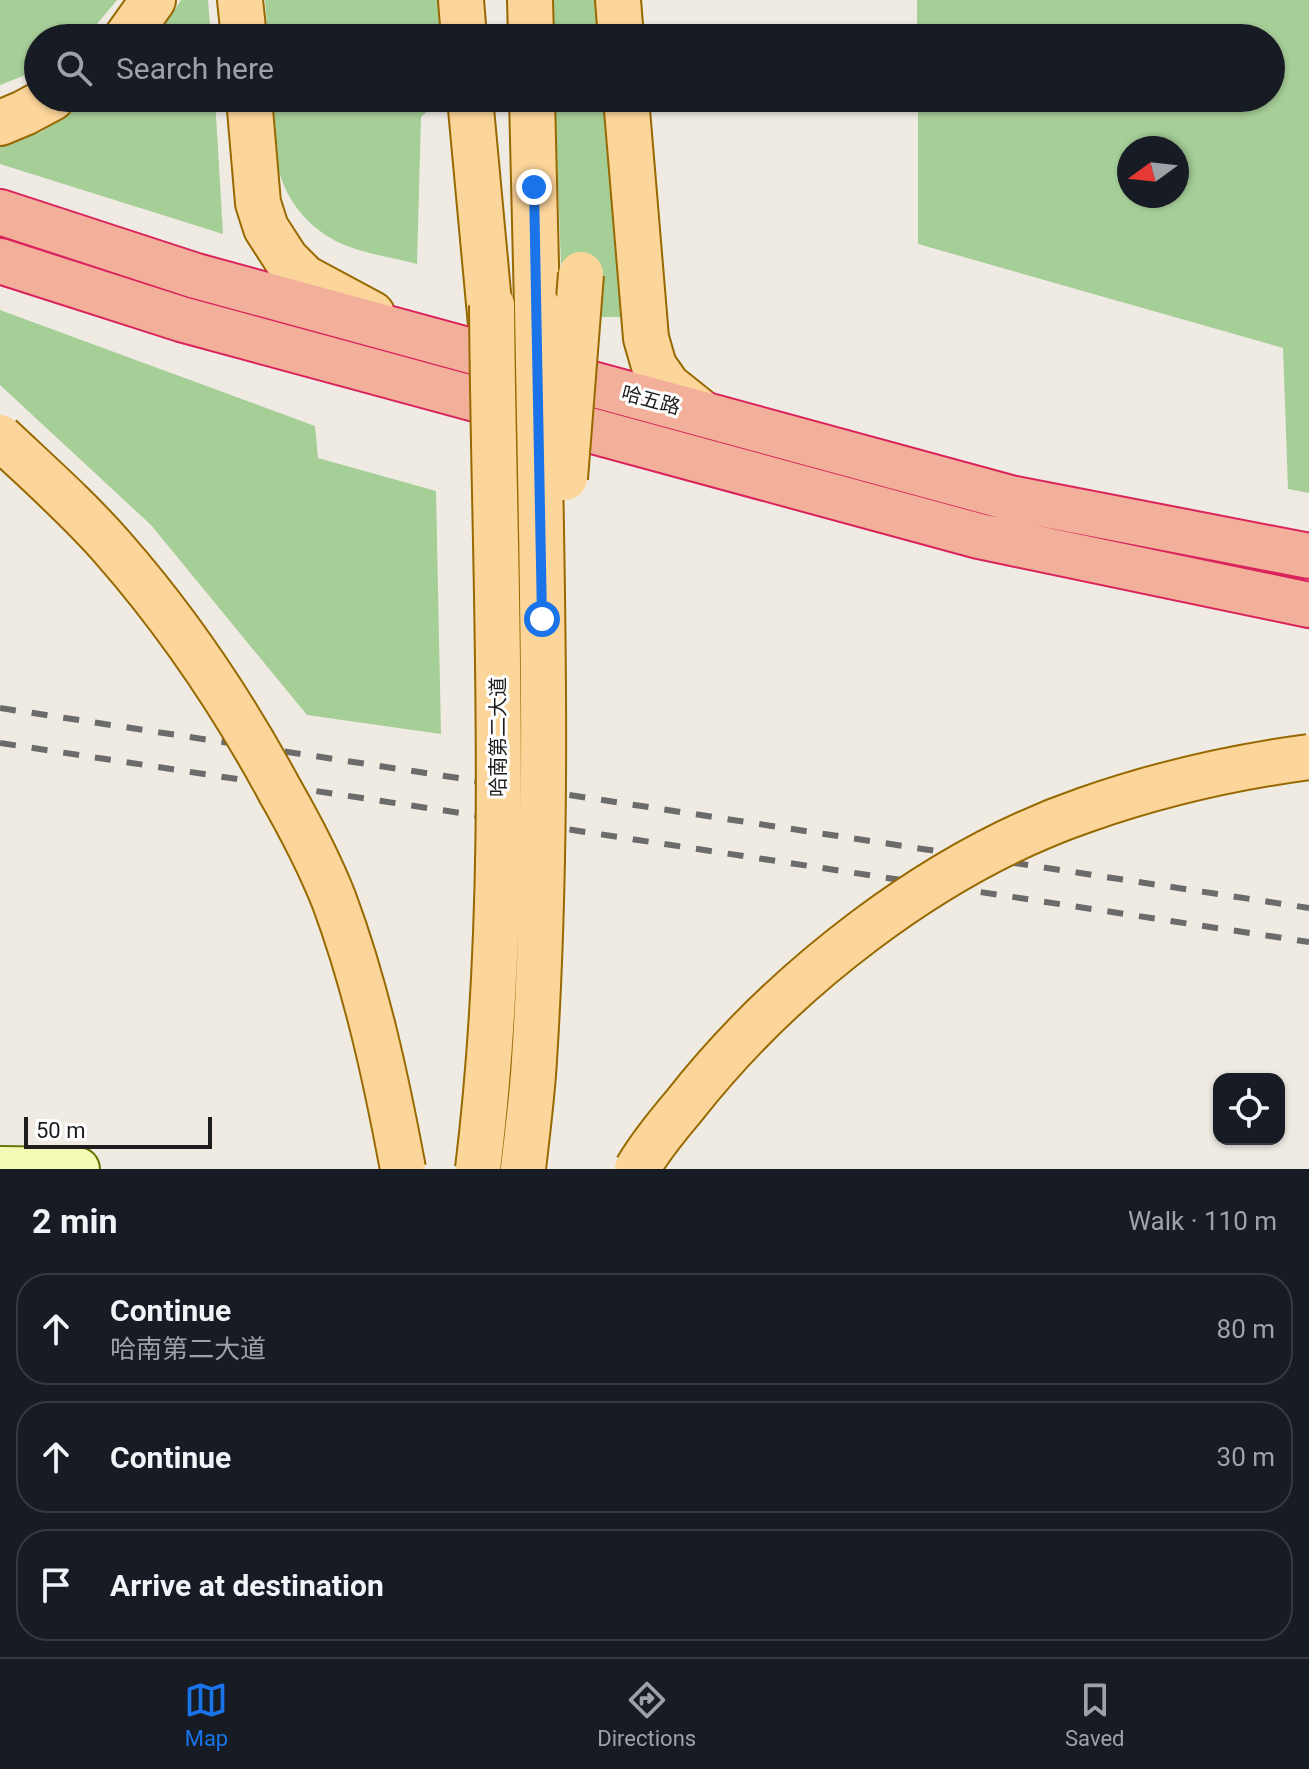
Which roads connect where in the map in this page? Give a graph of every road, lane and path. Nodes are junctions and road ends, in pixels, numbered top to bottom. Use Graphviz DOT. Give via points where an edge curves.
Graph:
graph roads {
  1 [pos="153,0"];
  2 [pos="240,0"];
  3 [pos="461,0"];
  4 [pos="486,0"];
  5 [pos="530,0"];
  6 [pos="618,0"];
  7 [pos="136,24"];
  8 [pos="243,24"];
  9 [pos="463,24"];
  10 [pos="487,24"];
  11 [pos="531,24"];
  12 [pos="620,24"];
  13 [pos="26,112"];
  14 [pos="250,112"];
  15 [pos="471,112"];
  16 [pos="488,112"];
  17 [pos="532,112"];
  18 [pos="627,112"];
  19 [pos="0,123"];
  20 [pos="0,212"];
  21 [pos="0,261"];
  22 [pos="581,274"];
  23 [pos="492,320"];
  24 [pos="414,335"];
  25 [pos="703,414"];
  26 [pos="0,437"];
  27 [pos="1309,556"];
  28 [pos="1309,605"];
  29 [pos="1309,757"];
  30 [pos="542,780"];
  31 [pos="0,1168"];
  32 [pos="78,1169"];
  33 [pos="403,1169"];
  34 [pos="478,1169"];
  35 [pos="523,1169"];
  36 [pos="637,1169"];
  1 -- 7 [label="main road"];
  2 -- 8 [label="main road"];
  3 -- 9 [label="main road"];
  4 -- 10 [label="main road"];
  5 -- 11 [label="main road"];
  6 -- 12 [label="main road"];
  13 -- 19 [label="main road"];
  14 -- 24 [label="main road" via="258,203 266,228 286,259 305,278"];
  15 -- 23 [label="main road, bridge"];
  16 -- 23 [label="main road"];
  17 -- 30 [label="main road, bridge"];
  18 -- 25 [label="main road" via="646,338 654,366 668,386"];
  20 -- 24 [label="highway, 哈五路" via="196,276"];
  21 -- 28 [label="highway" via="181,319 979,536"];
  22 -- 30 [label="main road, bridge"];
  23 -- 34 [label="main road, 哈南第二大道, bridge" via="498,819 491,1020"];
  24 -- 25 [label="highway, 哈五路"];
  25 -- 27 [label="highway, 哈五路" via="1010,498"];
  26 -- 33 [label="main road, bridge" via="86,519 164,609 240,718 272,775 334,900 375,1038"];
  29 -- 36 [label="main road, bridge" via="1230,769 1085,809 959,869 848,943 768,1012 696,1089"];
  30 -- 35 [label="main road, bridge" via="538,984"];
  31 -- 32 [label="main road"];
}
